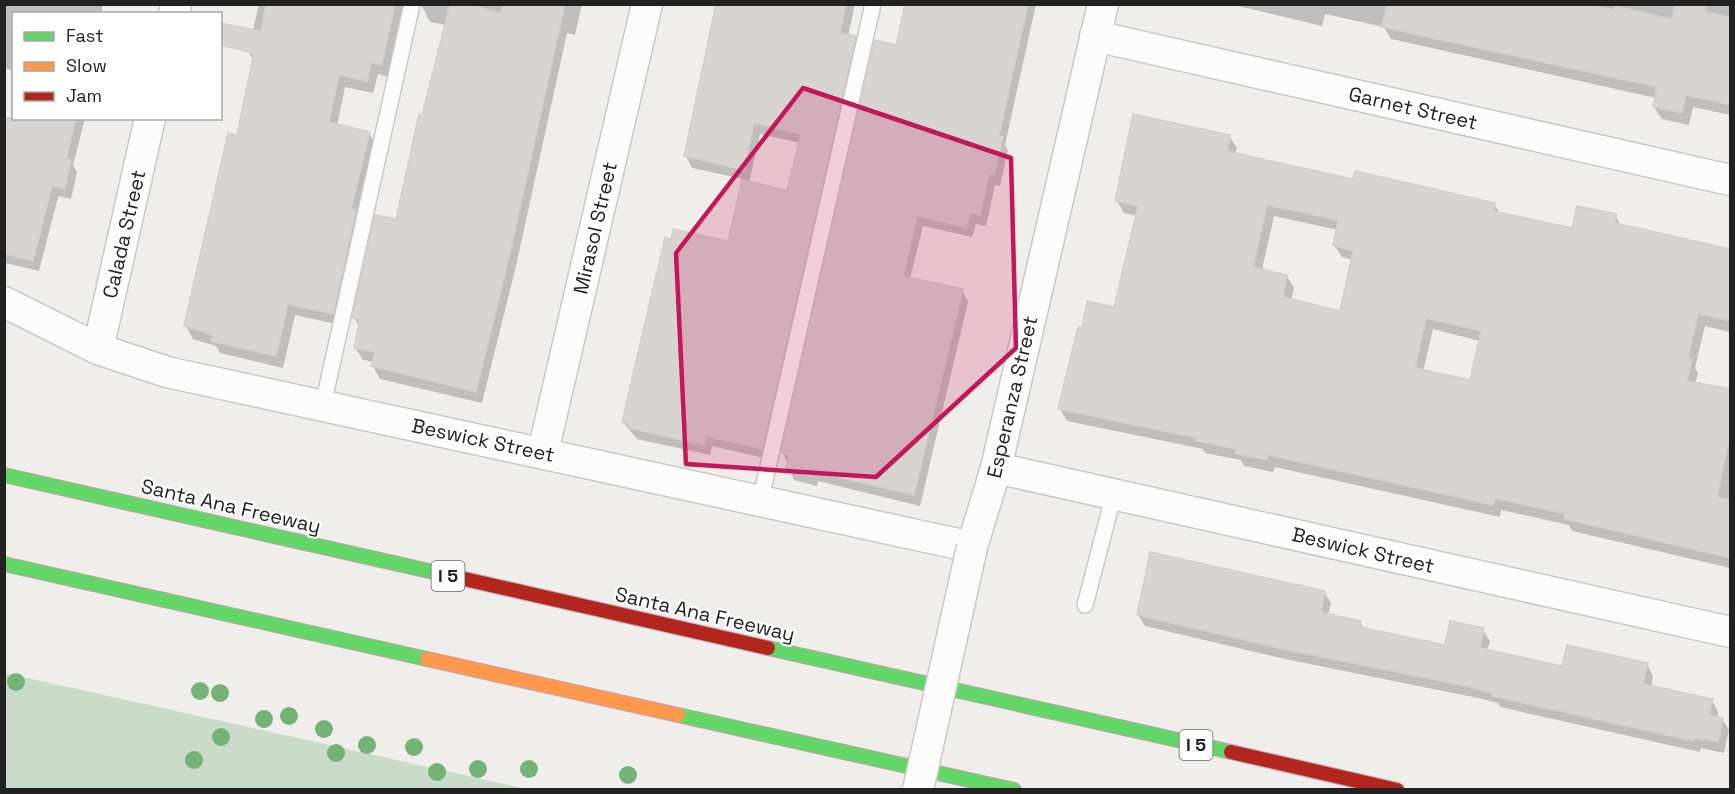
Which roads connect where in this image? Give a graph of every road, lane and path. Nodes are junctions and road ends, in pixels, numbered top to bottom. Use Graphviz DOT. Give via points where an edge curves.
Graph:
graph roads {
  1 [pos="412,4"];
  2 [pos="647,4"];
  3 [pos="873,4"];
  4 [pos="1102,4"];
  5 [pos="1095,36"];
  6 [pos="150,120"];
  7 [pos="1731,180"];
  8 [pos="4,302"];
  9 [pos="98,349"];
  10 [pos="323,405"];
  11 [pos="543,452"];
  12 [pos="996,468"];
  13 [pos="4,475"];
  14 [pos="1114,494"];
  15 [pos="760,502"];
  16 [pos="972,547"];
  17 [pos="4,564"];
  18 [pos="1085,605"];
  19 [pos="1731,632"];
  20 [pos="918,789"];
  21 [pos="1014,789"];
  22 [pos="1397,789"];
  1 -- 10 [label="lane"];
  2 -- 11 [label="street, Mirasol Street"];
  3 -- 15 [label="lane"];
  4 -- 5 [label="street, Esperanza Street"];
  5 -- 7 [label="street, Garnet Street"];
  5 -- 12 [label="street, Esperanza Street"];
  6 -- 9 [label="street, Calada Street"];
  8 -- 9 [label="street, Beswick Street"];
  9 -- 10 [label="street, Beswick Street" via="167,372"];
  10 -- 11 [label="street, Beswick Street"];
  11 -- 15 [label="street, Beswick Street"];
  12 -- 14 [label="street, Beswick Street"];
  12 -- 16 [label="street, Esperanza Street"];
  13 -- 22 [label="highway, Santa Ana Freeway / I 5"];
  14 -- 18 [label="lane"];
  14 -- 19 [label="street, Beswick Street"];
  15 -- 16 [label="street, Beswick Street"];
  16 -- 20 [label="street, Esperanza Street, bridge"];
  17 -- 21 [label="highway"];
}
